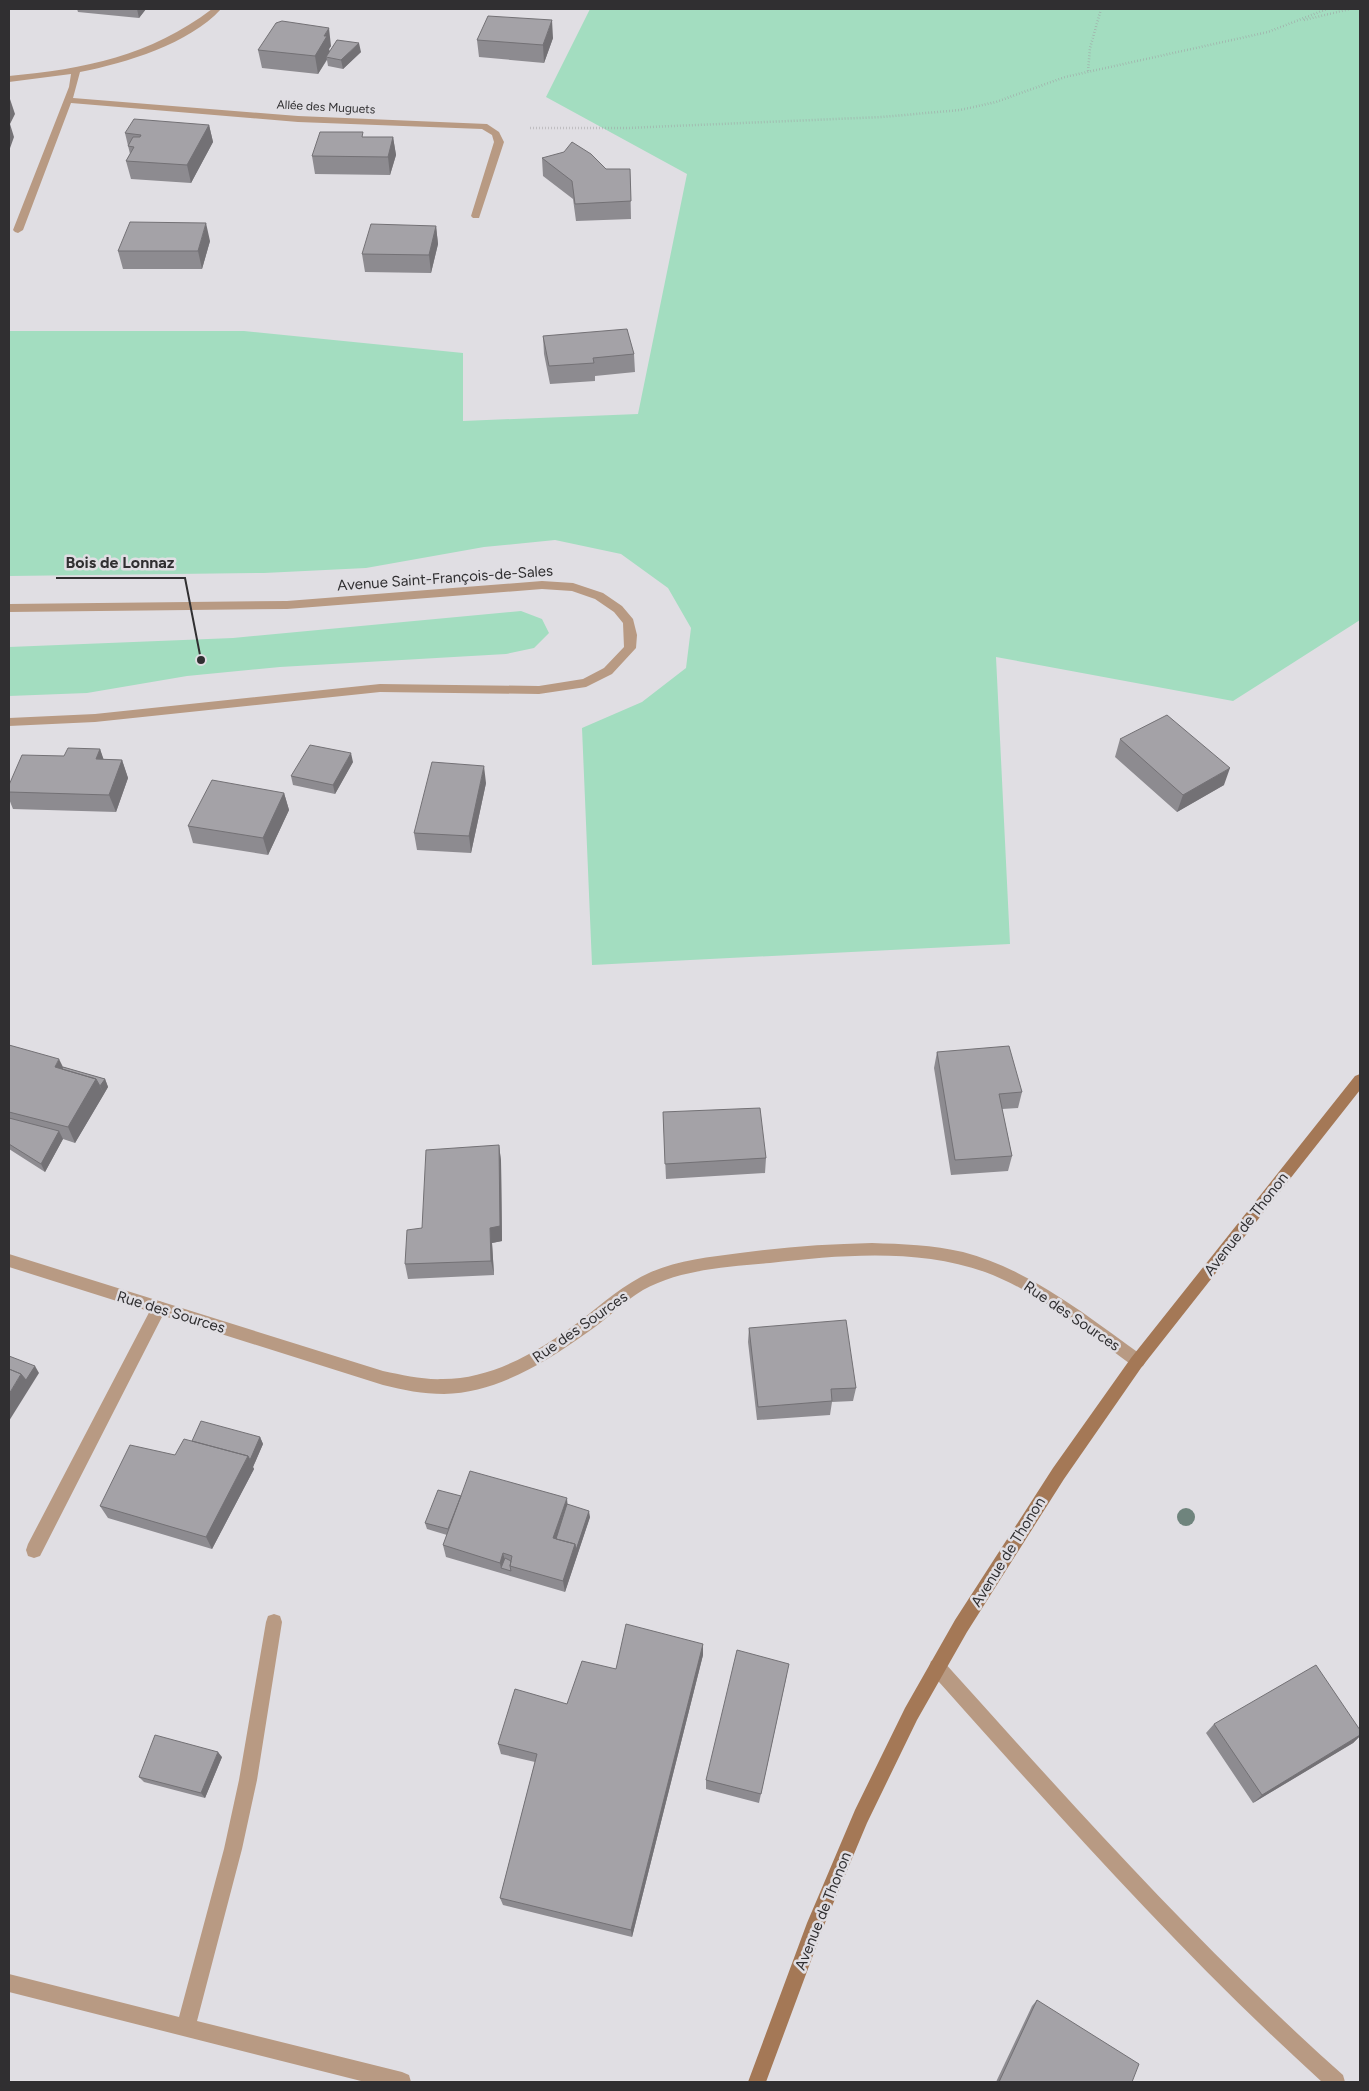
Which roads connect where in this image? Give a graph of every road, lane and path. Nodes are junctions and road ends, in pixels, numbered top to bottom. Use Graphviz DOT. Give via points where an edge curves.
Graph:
graph roads {
  1 [pos="217,9"];
  2 [pos="1101,9"];
  3 [pos="1327,9"];
  4 [pos="1350,9"];
  5 [pos="1293,23"];
  6 [pos="76,71"];
  7 [pos="1088,72"];
  8 [pos="9,79"];
  9 [pos="67,100"];
  10 [pos="484,126"];
  11 [pos="476,216"];
  12 [pos="18,230"];
  13 [pos="9,608"];
  14 [pos="9,722"];
  15 [pos="1360,1080"];
  16 [pos="9,1261"];
  17 [pos="158,1308"];
  18 [pos="1138,1361"];
  19 [pos="34,1550"];
  20 [pos="274,1622"];
  21 [pos="937,1667"];
  22 [pos="9,1983"];
  23 [pos="186,2027"];
  24 [pos="402,2082"];
  25 [pos="757,2082"];
  26 [pos="1336,2082"];
  1 -- 6 [label="street" via="184,33 120,60"];
  2 -- 7 [label="path" via="1090,48"];
  3 -- 5 [label="path"];
  4 -- 5 [label="path"];
  5 -- 7 [label="path" via="1240,39"];
  6 -- 8 [label="street"];
  6 -- 9 [label="street" via="74,86"];
  7 -- 10 [label="path" via="979,107 922,114 627,128"];
  9 -- 10 [label="street, Allée des Muguets" via="298,119"];
  9 -- 12 [label="street"];
  10 -- 11 [label="street" via="493,130 498,142"];
  13 -- 14 [label="street, Avenue Saint-François-de-Sales" via="287,605 542,585 573,587 599,596 618,609 629,622 631,635 630,648 608,671 586,683 539,690 380,688 95,718"];
  15 -- 18 [label="main road, Avenue de Thonon"];
  16 -- 17 [label="street, Rue des Sources"];
  17 -- 18 [label="street, Rue des Sources" via="383,1378 416,1385 451,1386 486,1380 519,1368 548,1352 644,1282 670,1272 698,1265 782,1255 851,1250 912,1252 987,1266 1022,1282 1056,1302"];
  17 -- 19 [label="street"];
  18 -- 21 [label="main road, Avenue de Thonon" via="1032,1513"];
  20 -- 23 [label="street" via="234,1850"];
  21 -- 25 [label="main road, Avenue de Thonon" via="858,1823"];
  21 -- 26 [label="street" via="1168,1921 1294,2046"];
  22 -- 23 [label="street"];
  23 -- 24 [label="street"];
}
